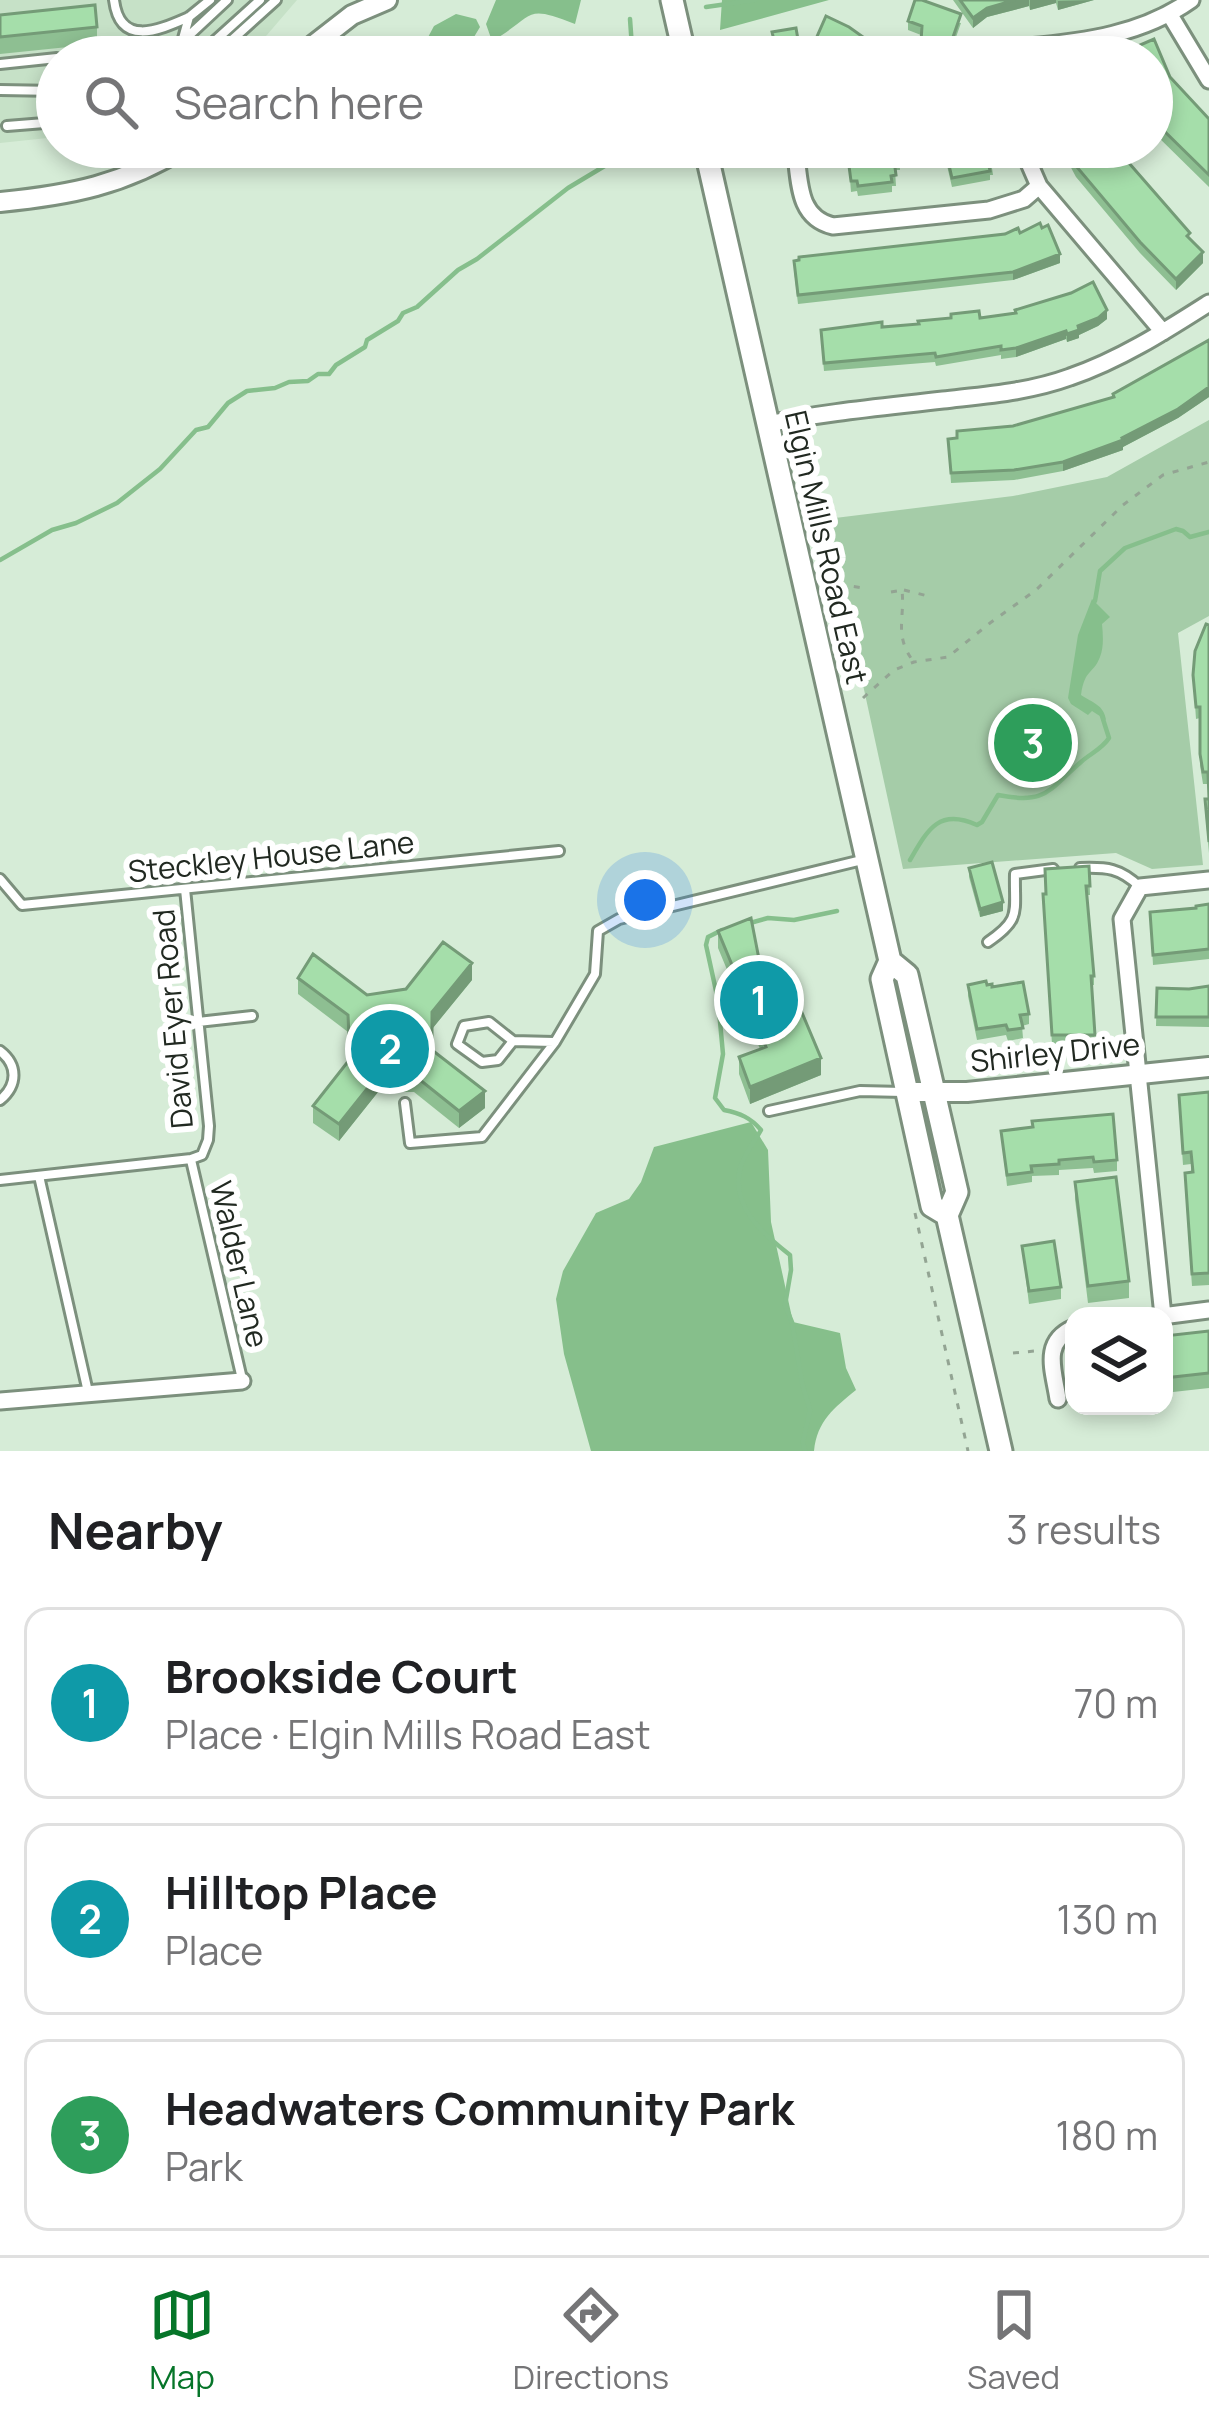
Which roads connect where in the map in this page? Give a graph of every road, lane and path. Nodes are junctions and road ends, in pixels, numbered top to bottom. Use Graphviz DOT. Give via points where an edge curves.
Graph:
graph roads {
  1 [pos="114,0"];
  2 [pos="210,0"];
  3 [pos="227,0"];
  4 [pos="260,0"];
  5 [pos="277,0"];
  6 [pos="387,0"];
  7 [pos="672,0"];
  8 [pos="1191,0"];
  9 [pos="1170,15"];
  10 [pos="189,17"];
  11 [pos="184,36"];
  12 [pos="188,36"];
  13 [pos="220,36"];
  14 [pos="237,36"];
  15 [pos="325,36"];
  16 [pos="680,36"];
  17 [pos="1106,36"];
  18 [pos="36,60"];
  19 [pos="0,64"];
  20 [pos="1209,80"];
  21 [pos="0,90"];
  22 [pos="36,91"];
  23 [pos="36,124"];
  24 [pos="8,126"];
  25 [pos="146,168"];
  26 [pos="710,168"];
  27 [pos="798,168"];
  28 [pos="1031,168"];
  29 [pos="1039,186"];
  30 [pos="0,202"];
  31 [pos="1209,303"];
  32 [pos="1162,332"];
  33 [pos="768,424"];
  34 [pos="1209,463"];
  35 [pos="839,584"];
  36 [pos="863,587"];
  37 [pos="902,590"];
  38 [pos="891,592"];
  39 [pos="932,597"];
  40 [pos="914,662"];
  41 [pos="863,698"];
  42 [pos="559,851"];
  43 [pos="867,859"];
  44 [pos="0,880"];
  45 [pos="1209,880"];
  46 [pos="1140,886"];
  47 [pos="184,890"];
  48 [pos="988,941"];
  49 [pos="890,961"];
  50 [pos="252,1016"];
  51 [pos="198,1022"];
  52 [pos="513,1041"];
  53 [pos="555,1042"];
  54 [pos="0,1051"];
  55 [pos="1209,1067"];
  56 [pos="1137,1074"];
  57 [pos="907,1092"];
  58 [pos="934,1092"];
  59 [pos="0,1100"];
  60 [pos="406,1103"];
  61 [pos="769,1111"];
  62 [pos="191,1159"];
  63 [pos="39,1176"];
  64 [pos="0,1180"];
  65 [pos="913,1205"];
  66 [pos="947,1215"];
  67 [pos="1162,1307"];
  68 [pos="1209,1310"];
  69 [pos="1173,1315"];
  70 [pos="1065,1333"];
  71 [pos="1040,1350"];
  72 [pos="1012,1353"];
  73 [pos="242,1381"];
  74 [pos="88,1394"];
  75 [pos="1058,1399"];
  76 [pos="0,1401"];
  77 [pos="968,1451"];
  78 [pos="1001,1451"];
  1 -- 10 [label="lane" via="119,20 136,32"];
  2 -- 10 [label="lane"];
  3 -- 12 [label="lane"];
  4 -- 13 [label="lane"];
  5 -- 14 [label="lane"];
  6 -- 15 [label="street"];
  7 -- 16 [label="main road"];
  8 -- 9 [label="street"];
  9 -- 17 [label="street"];
  9 -- 20 [label="street"];
  10 -- 11 [label="lane"];
  18 -- 19 [label="lane"];
  21 -- 22 [label="lane"];
  23 -- 24 [label="lane"];
  25 -- 30 [label="street" via="58,196"];
  26 -- 33 [label="main road, Elgin Mills Road East"];
  27 -- 29 [label="street" via="804,207 833,226 989,210"];
  28 -- 29 [label="street"];
  29 -- 32 [label="street"];
  31 -- 32 [label="street"];
  32 -- 33 [label="street" via="1096,367 1024,390"];
  33 -- 43 [label="main road, Elgin Mills Road East"];
  34 -- 40 [label="path" via="1163,475 948,657"];
  35 -- 36 [label="path"];
  37 -- 38 [label="path"];
  37 -- 39 [label="path"];
  37 -- 40 [label="path" via="900,635"];
  40 -- 41 [label="path"];
  42 -- 47 [label="lane, Steckley House Lane"];
  43 -- 49 [label="main road, Elgin Mills Road East"];
  43 -- 53 [label="lane" via="619,919 598,932 595,974"];
  44 -- 47 [label="lane, Steckley House Lane" via="22,905"];
  45 -- 46 [label="street"];
  46 -- 48 [label="lane" via="1103,867 1016,874 1009,928"];
  46 -- 56 [label="street" via="1122,919"];
  47 -- 51 [label="lane, David Eyer Road"];
  49 -- 57 [label="main road, Elgin Mills Road East" via="883,979"];
  49 -- 58 [label="main road, Elgin Mills Road East" via="907,975"];
  50 -- 51 [label="lane"];
  51 -- 62 [label="lane, David Eyer Road" via="208,1140"];
  52 -- 52 [label="lane" via="489,1022 464,1026 457,1044 482,1062 498,1060"];
  52 -- 53 [label="lane"];
  53 -- 60 [label="lane" via="482,1137 410,1143"];
  54 -- 59 [label="lane" via="15,1075"];
  55 -- 56 [label="street, Shirley Drive"];
  56 -- 58 [label="street, Shirley Drive"];
  56 -- 67 [label="street"];
  57 -- 58 [label="street, Shirley Drive"];
  57 -- 61 [label="lane" via="860,1091"];
  57 -- 66 [label="main road, Elgin Mills Road East" via="932,1206"];
  58 -- 66 [label="main road, Elgin Mills Road East" via="957,1192"];
  62 -- 63 [label="lane, David Eyer Road"];
  62 -- 73 [label="lane, Walder Lane"];
  63 -- 64 [label="lane, David Eyer Road"];
  63 -- 74 [label="lane"];
  65 -- 77 [label="path"];
  66 -- 78 [label="main road, Elgin Mills Road East"];
  68 -- 69 [label="street"];
  70 -- 75 [label="street" via="1053,1348"];
  71 -- 72 [label="path"];
  73 -- 74 [label="street"];
  74 -- 76 [label="street"];
}
